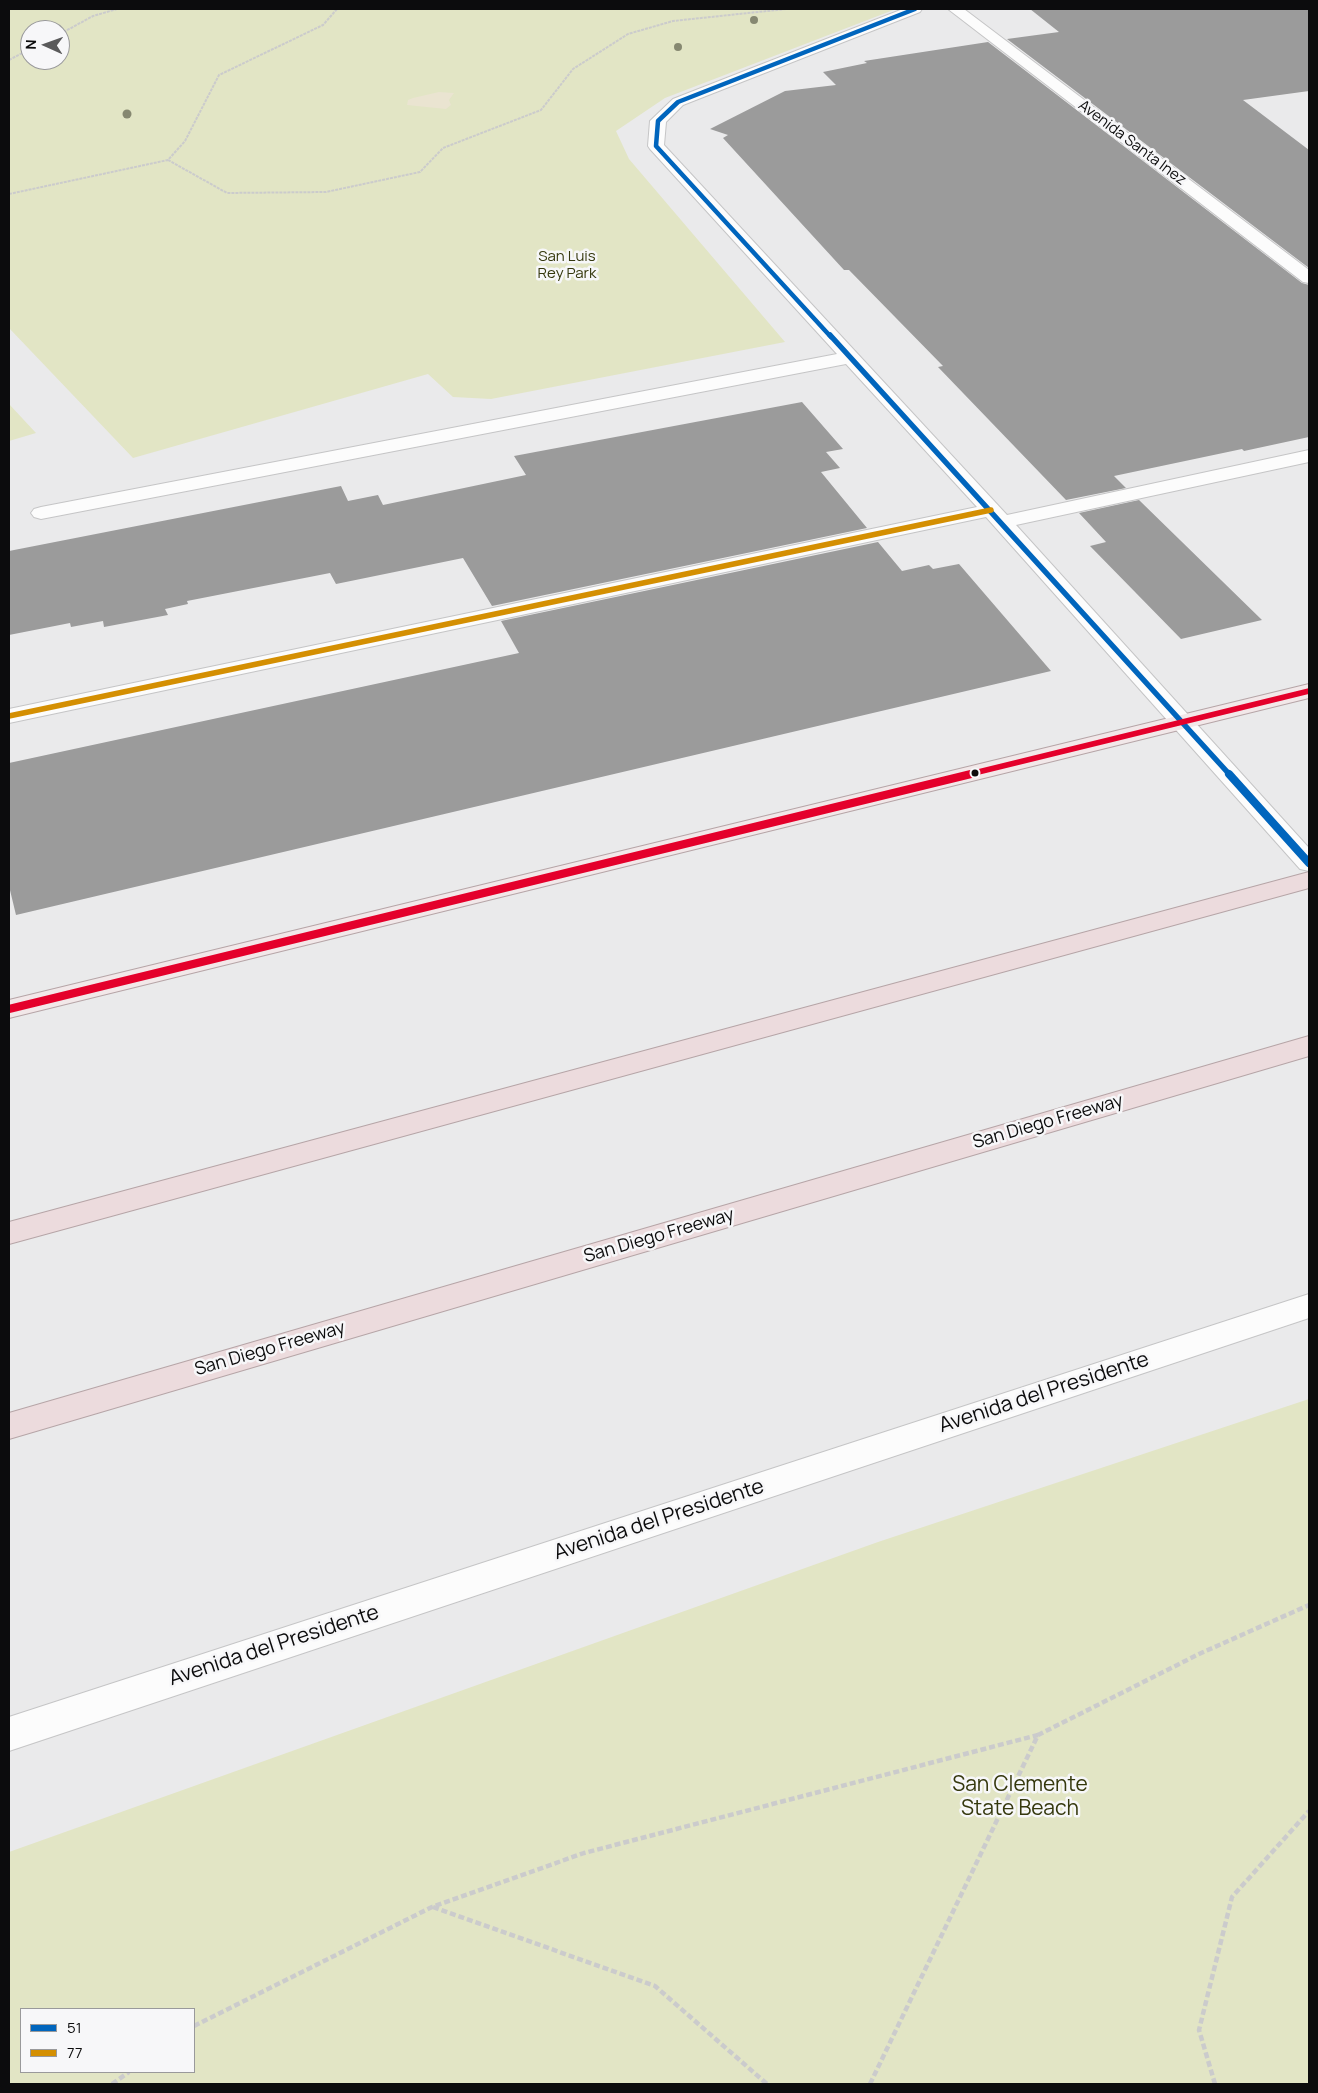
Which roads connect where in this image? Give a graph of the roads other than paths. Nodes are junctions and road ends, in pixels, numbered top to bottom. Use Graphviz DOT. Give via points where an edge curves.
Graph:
graph roads {
  1 [pos="915,9"];
  2 [pos="955,9"];
  3 [pos="1309,278"];
  4 [pos="851,357"];
  5 [pos="1309,456"];
  6 [pos="41,513"];
  7 [pos="997,516"];
  8 [pos="1309,691"];
  9 [pos="9,716"];
  10 [pos="1181,722"];
  11 [pos="1309,863"];
  12 [pos="1309,880"];
  13 [pos="9,1009"];
  14 [pos="1309,1046"];
  15 [pos="9,1233"];
  16 [pos="1309,1306"];
  17 [pos="9,1426"];
  18 [pos="9,1734"];
  1 -- 4 [label="street" via="678,102 658,121 656,146"];
  2 -- 3 [label="street, Avenida Santa Inez"];
  4 -- 6 [label="street"];
  4 -- 7 [label="street"];
  5 -- 7 [label="street"];
  7 -- 9 [label="street"];
  7 -- 10 [label="street"];
  8 -- 10 [label="main road"];
  10 -- 11 [label="street"];
  10 -- 13 [label="main road"];
  12 -- 15 [label="highway"];
  14 -- 17 [label="highway, San Diego Freeway"];
  16 -- 18 [label="street, Avenida del Presidente"];
}
